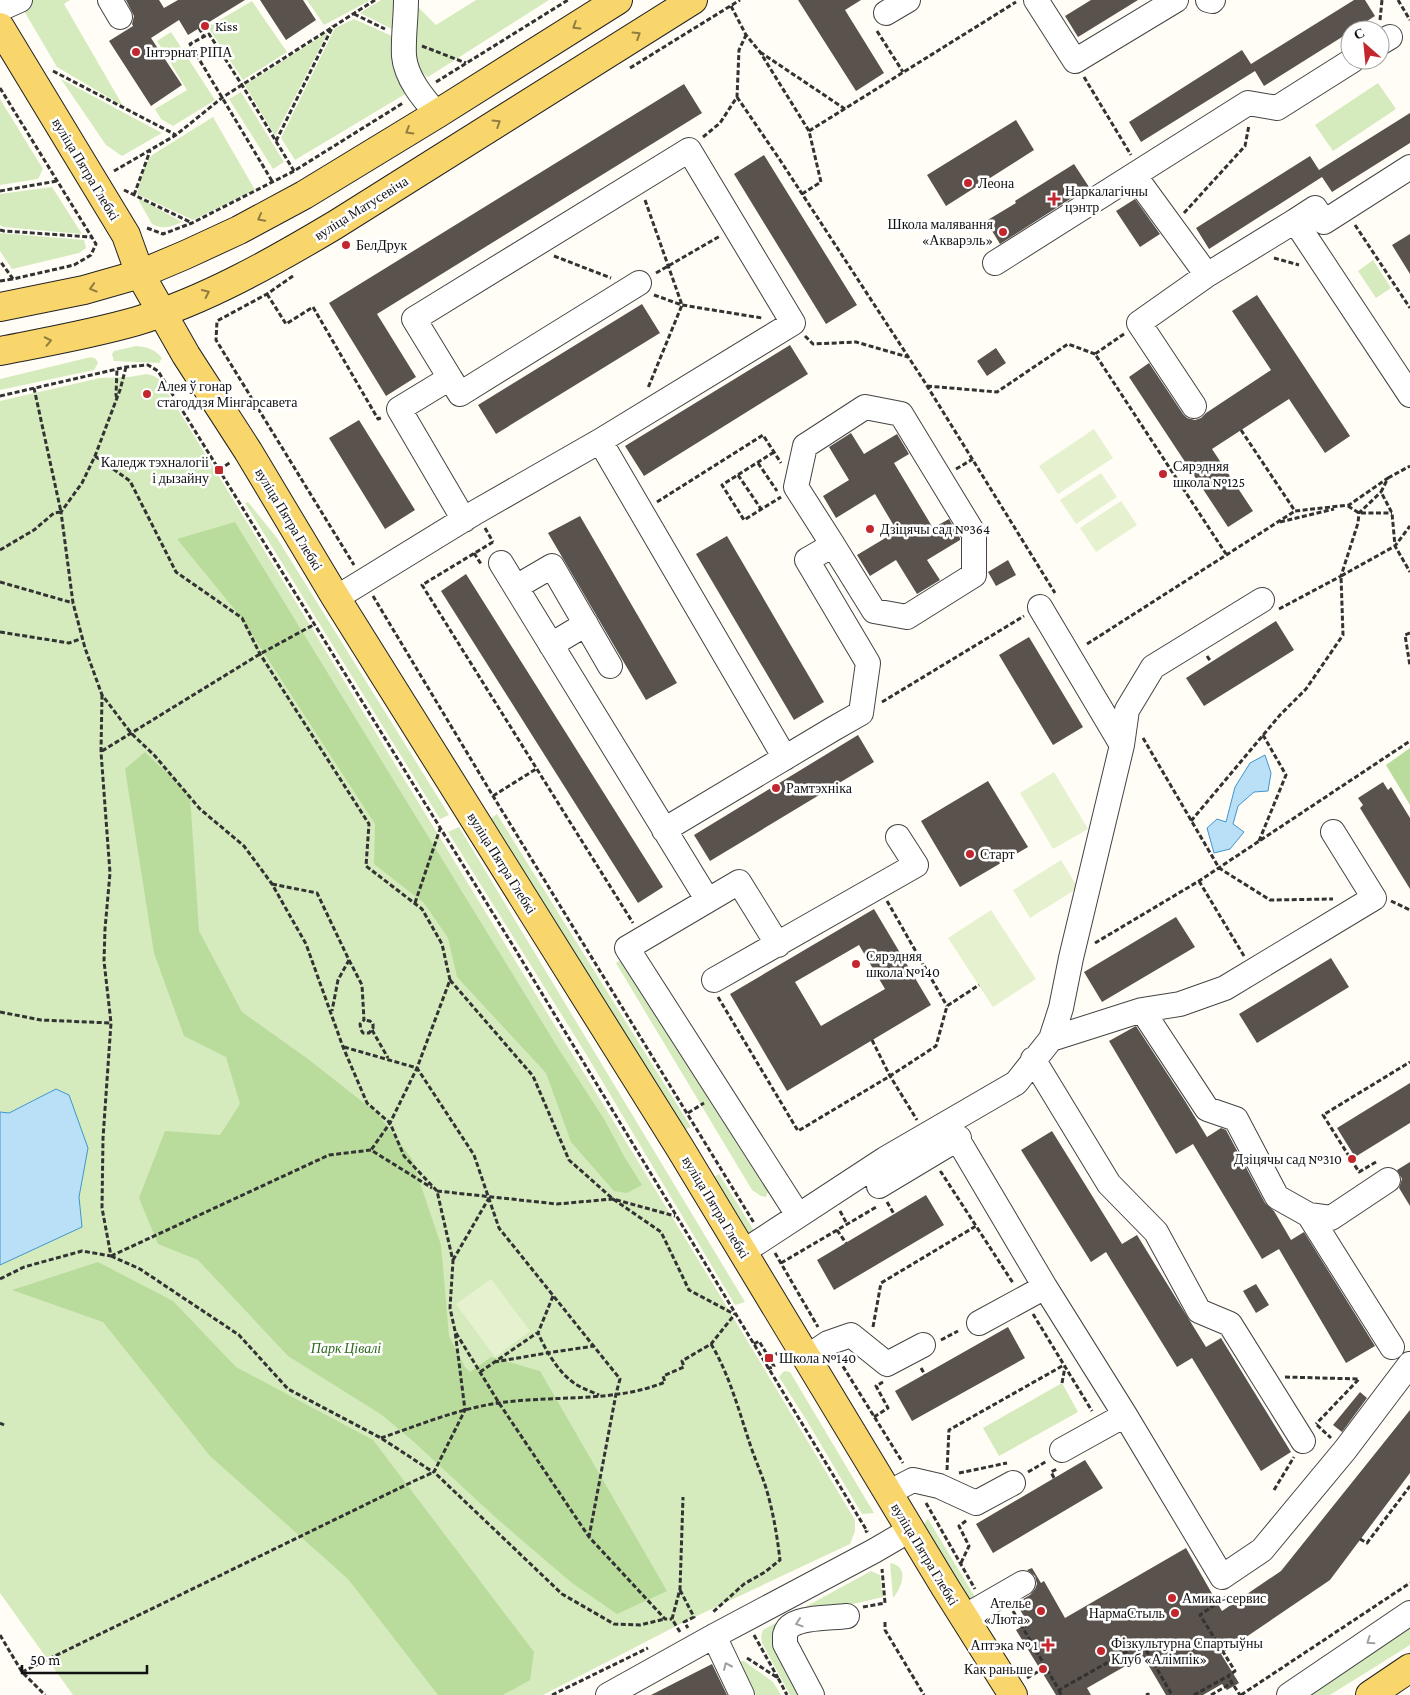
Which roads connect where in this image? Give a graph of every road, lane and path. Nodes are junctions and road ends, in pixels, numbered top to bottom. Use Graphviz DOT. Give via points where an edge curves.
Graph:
graph roads {
  1 [pos="20,0"];
  2 [pos="375,0"];
  3 [pos="406,0"];
  4 [pos="568,0"];
  5 [pos="618,0"];
  6 [pos="693,0"];
  7 [pos="908,0"];
  8 [pos="1019,0"];
  9 [pos="1036,0"];
  10 [pos="1176,0"];
  11 [pos="1208,0"];
  12 [pos="1213,0"];
  13 [pos="1382,0"];
  14 [pos="1398,0"];
  15 [pos="731,6"];
  16 [pos="0,9"];
  17 [pos="886,13"];
  18 [pos="1383,20"];
  19 [pos="1410,20"];
  20 [pos="334,26"];
  21 [pos="0,27"];
  22 [pos="199,28"];
  23 [pos="746,35"];
  24 [pos="204,37"];
  25 [pos="542,47"];
  26 [pos="760,52"];
  27 [pos="1340,68"];
  28 [pos="53,71"];
  29 [pos="1086,81"];
  30 [pos="242,85"];
  31 [pos="0,88"];
  32 [pos="551,89"];
  33 [pos="419,92"];
  34 [pos="223,97"];
  35 [pos="737,97"];
  36 [pos="1254,104"];
  37 [pos="845,109"];
  38 [pos="437,114"];
  39 [pos="809,131"];
  40 [pos="176,135"];
  41 [pos="275,142"];
  42 [pos="150,150"];
  43 [pos="689,150"];
  44 [pos="1410,167"];
  45 [pos="114,171"];
  46 [pos="294,171"];
  47 [pos="1137,173"];
  48 [pos="57,181"];
  49 [pos="272,181"];
  50 [pos="638,181"];
  51 [pos="124,190"];
  52 [pos="0,191"];
  53 [pos="802,194"];
  54 [pos="134,195"];
  55 [pos="1344,210"];
  56 [pos="1182,215"];
  57 [pos="1295,220"];
  58 [pos="192,223"];
  59 [pos="143,225"];
  60 [pos="735,227"];
  61 [pos="0,230"];
  62 [pos="91,237"];
  63 [pos="531,247"];
  64 [pos="1247,251"];
  65 [pos="0,261"];
  66 [pos="996,263"];
  67 [pos="668,266"];
  68 [pos="1330,273"];
  69 [pos="140,274"];
  70 [pos="1207,275"];
  71 [pos="13,279"];
  72 [pos="0,281"];
  73 [pos="636,285"];
  74 [pos="267,294"];
  75 [pos="682,305"];
  76 [pos="0,307"];
  77 [pos="1410,308"];
  78 [pos="161,312"];
  79 [pos="793,322"];
  80 [pos="1139,323"];
  81 [pos="216,340"];
  82 [pos="0,351"];
  83 [pos="1094,354"];
  84 [pos="908,357"];
  85 [pos="126,367"];
  86 [pos="117,369"];
  87 [pos="450,378"];
  88 [pos="928,386"];
  89 [pos="34,388"];
  90 [pos="1410,395"];
  91 [pos="0,396"];
  92 [pos="117,398"];
  93 [pos="1194,406"];
  94 [pos="399,409"];
  95 [pos="634,420"];
  96 [pos="1240,430"];
  97 [pos="600,441"];
  98 [pos="774,452"];
  99 [pos="95,456"];
  100 [pos="758,463"];
  101 [pos="1410,466"];
  102 [pos="738,475"];
  103 [pos="1388,478"];
  104 [pos="788,492"];
  105 [pos="1382,492"];
  106 [pos="1349,506"];
  107 [pos="761,509"];
  108 [pos="641,511"];
  109 [pos="1295,511"];
  110 [pos="61,512"];
  111 [pos="1359,513"];
  112 [pos="1392,513"];
  113 [pos="464,520"];
  114 [pos="1276,523"];
  115 [pos="1410,526"];
  116 [pos="833,544"];
  117 [pos="1395,546"];
  118 [pos="0,550"];
  119 [pos="497,552"];
  120 [pos="1226,554"];
  121 [pos="1410,572"];
  122 [pos="1341,576"];
  123 [pos="364,581"];
  124 [pos="0,582"];
  125 [pos="1049,584"];
  126 [pos="516,586"];
  127 [pos="336,598"];
  128 [pos="1262,600"];
  129 [pos="73,603"];
  130 [pos="1036,609"];
  131 [pos="315,624"];
  132 [pos="586,624"];
  133 [pos="0,632"];
  134 [pos="1410,633"];
  135 [pos="83,638"];
  136 [pos="1087,644"];
  137 [pos="551,645"];
  138 [pos="260,654"];
  139 [pos="610,666"];
  140 [pos="1410,666"];
  141 [pos="102,694"];
  142 [pos="891,697"];
  143 [pos="131,733"];
  144 [pos="1263,735"];
  145 [pos="1410,741"];
  146 [pos="1122,745"];
  147 [pos="101,752"];
  148 [pos="785,758"];
  149 [pos="536,769"];
  150 [pos="493,796"];
  151 [pos="1191,821"];
  152 [pos="440,828"];
  153 [pos="664,830"];
  154 [pos="1333,832"];
  155 [pos="898,837"];
  156 [pos="1259,842"];
  157 [pos="1219,868"];
  158 [pos="1199,881"];
  159 [pos="272,884"];
  160 [pos="884,895"];
  161 [pos="1336,898"];
  162 [pos="707,899"];
  163 [pos="415,904"];
  164 [pos="642,938"];
  165 [pos="778,945"];
  166 [pos="1071,958"];
  167 [pos="348,960"];
  168 [pos="1253,972"];
  169 [pos="450,980"];
  170 [pos="979,985"];
  171 [pos="715,987"];
  172 [pos="947,1006"];
  173 [pos="1142,1010"];
  174 [pos="0,1012"];
  175 [pos="331,1013"];
  176 [pos="364,1020"];
  177 [pos="111,1023"];
  178 [pos="372,1030"];
  179 [pos="1051,1038"];
  180 [pos="872,1040"];
  181 [pos="344,1047"];
  182 [pos="388,1059"];
  183 [pos="1034,1059"];
  184 [pos="1410,1062"];
  185 [pos="417,1068"];
  186 [pos="890,1076"];
  187 [pos="390,1123"];
  188 [pos="920,1126"];
  189 [pos="953,1131"];
  190 [pos="371,1150"];
  191 [pos="933,1176"];
  192 [pos="1388,1180"];
  193 [pos="437,1191"];
  194 [pos="886,1195"];
  195 [pos="489,1198"];
  196 [pos="613,1198"];
  197 [pos="894,1214"];
  198 [pos="798,1215"];
  199 [pos="1309,1215"];
  200 [pos="676,1216"];
  201 [pos="976,1226"];
  202 [pos="837,1230"];
  203 [pos="846,1243"];
  204 [pos="754,1245"];
  205 [pos="111,1256"];
  206 [pos="453,1261"];
  207 [pos="781,1263"];
  208 [pos="0,1279"];
  209 [pos="1045,1287"];
  210 [pos="553,1296"];
  211 [pos="1024,1300"];
  212 [pos="735,1314"];
  213 [pos="979,1323"];
  214 [pos="456,1331"];
  215 [pos="538,1332"];
  216 [pos="871,1334"];
  217 [pos="711,1344"];
  218 [pos="754,1344"];
  219 [pos="594,1346"];
  220 [pos="923,1346"];
  221 [pos="1392,1347"];
  222 [pos="818,1350"];
  223 [pos="547,1352"];
  224 [pos="494,1362"];
  225 [pos="1410,1364"];
  226 [pos="1064,1365"];
  227 [pos="768,1369"];
  228 [pos="480,1372"];
  229 [pos="1263,1376"];
  230 [pos="1062,1383"];
  231 [pos="616,1394"];
  232 [pos="599,1395"];
  233 [pos="882,1397"];
  234 [pos="499,1403"];
  235 [pos="465,1410"];
  236 [pos="1125,1415"];
  237 [pos="874,1417"];
  238 [pos="0,1424"];
  239 [pos="4,1426"];
  240 [pos="1102,1428"];
  241 [pos="1313,1431"];
  242 [pos="381,1438"];
  243 [pos="1334,1440"];
  244 [pos="1058,1454"];
  245 [pos="434,1472"];
  246 [pos="1016,1473"];
  247 [pos="956,1474"];
  248 [pos="947,1476"];
  249 [pos="913,1480"];
  250 [pos="1410,1486"];
  251 [pos="888,1493"];
  252 [pos="683,1497"];
  253 [pos="959,1526"];
  254 [pos="910,1530"];
  255 [pos="867,1531"];
  256 [pos="589,1537"];
  257 [pos="1360,1539"];
  258 [pos="961,1564"];
  259 [pos="882,1566"];
  260 [pos="1023,1583"];
  261 [pos="1410,1583"];
  262 [pos="680,1589"];
  263 [pos="885,1603"];
  264 [pos="1009,1604"];
  265 [pos="974,1611"];
  266 [pos="1410,1613"];
  267 [pos="1200,1615"];
  268 [pos="847,1616"];
  269 [pos="665,1619"];
  270 [pos="672,1619"];
  271 [pos="885,1622"];
  272 [pos="711,1627"];
  273 [pos="688,1628"];
  274 [pos="680,1632"];
  275 [pos="753,1634"];
  276 [pos="0,1635"];
  277 [pos="747,1658"];
  278 [pos="1410,1668"];
  279 [pos="1041,1670"];
  280 [pos="22,1672"];
  281 [pos="1228,1676"];
  282 [pos="778,1678"];
  283 [pos="1234,1686"];
  284 [pos="1020,1687"];
  285 [pos="1059,1690"];
  286 [pos="45,1695"];
  287 [pos="608,1695"];
  288 [pos="742,1695"];
  289 [pos="787,1695"];
  290 [pos="812,1695"];
  291 [pos="924,1695"];
  292 [pos="1062,1695"];
  293 [pos="1172,1695"];
  294 [pos="1194,1695"];
  295 [pos="1211,1695"];
  296 [pos="1240,1695"];
  297 [pos="1289,1695"];
  298 [pos="1370,1695"];
  1 -- 16 [label="lane"];
  2 -- 20 [label="path"];
  3 -- 33 [label="lane" via="404,57"];
  4 -- 33 [label="path"];
  5 -- 25 [label="main road, one-way"];
  32 -- 6 [label="main road, вуліца Матусевіча, one-way"];
  7 -- 17 [label="lane"];
  8 -- 37 [label="path"];
  9 -- 10 [label="lane" via="1075,61"];
  11 -- 12 [label="lane"];
  13 -- 18 [label="path"];
  14 -- 19 [label="path"];
  15 -- 23 [label="path"];
  20 -- 30 [label="path"];
  20 -- 41 [label="path"];
  21 -- 69 [label="main road, вуліца Пятра Глебкі" via="126,235"];
  22 -- 24 [label="path"];
  23 -- 26 [label="path"];
  23 -- 35 [label="path" via="740,50"];
  24 -- 30 [label="path" via="209,34"];
  24 -- 34 [label="path" via="190,44"];
  25 -- 32 [label="main road" via="552,62"];
  25 -- 38 [label="main road"];
  26 -- 37 [label="path"];
  26 -- 39 [label="path"];
  27 -- 36 [label="lane" via="1277,108"];
  28 -- 40 [label="path"];
  29 -- 47 [label="path"];
  30 -- 34 [label="path"];
  30 -- 41 [label="path"];
  31 -- 48 [label="path"];
  78 -- 32 [label="main road, вуліца Матусевіча, one-way" via="281,257"];
  33 -- 38 [label="lane"];
  33 -- 46 [label="path"];
  34 -- 40 [label="path"];
  34 -- 49 [label="path"];
  35 -- 43 [label="path" via="720,123"];
  35 -- 53 [label="path"];
  36 -- 47 [label="lane" via="1248,103"];
  36 -- 56 [label="path" via="1245,146"];
  37 -- 39 [label="path"];
  38 -- 69 [label="main road, one-way" via="304,195 239,230"];
  39 -- 53 [label="path" via="821,182"];
  40 -- 42 [label="path"];
  41 -- 46 [label="path"];
  42 -- 45 [label="path"];
  42 -- 54 [label="path"];
  43 -- 50 [label="lane"];
  43 -- 60 [label="lane"];
  44 -- 55 [label="lane"];
  46 -- 49 [label="path"];
  47 -- 66 [label="lane"];
  47 -- 70 [label="lane"];
  48 -- 52 [label="path"];
  48 -- 62 [label="path"];
  49 -- 58 [label="path"];
  50 -- 63 [label="lane"];
  50 -- 67 [label="path"];
  51 -- 54 [label="path"];
  53 -- 84 [label="path"];
  54 -- 58 [label="path"];
  55 -- 57 [label="lane" via="1324,222 1315,208"];
  55 -- 77 [label="path"];
  57 -- 64 [label="lane"];
  57 -- 68 [label="lane"];
  58 -- 59 [label="path" via="163,234"];
  60 -- 67 [label="path"];
  60 -- 79 [label="lane"];
  61 -- 62 [label="path"];
  62 -- 71 [label="path" via="96,244 91,255 74,265"];
  63 -- 73 [label="path"];
  63 -- 87 [label="lane" via="414,319"];
  64 -- 68 [label="path"];
  64 -- 70 [label="lane"];
  65 -- 71 [label="path"];
  67 -- 73 [label="path"];
  67 -- 75 [label="path"];
  68 -- 90 [label="lane"];
  69 -- 76 [label="main road, one-way" via="84,290"];
  69 -- 78 [label="main road, вуліца Пятра Глебкі"];
  70 -- 80 [label="lane"];
  71 -- 72 [label="path"];
  73 -- 75 [label="path"];
  73 -- 87 [label="lane" via="460,394"];
  74 -- 94 [label="path" via="286,324 313,307 378,419"];
  75 -- 79 [label="path"];
  75 -- 95 [label="path"];
  82 -- 78 [label="main road, вуліца Матусевіча, one-way" via="95,332"];
  78 -- 127 [label="main road, вуліца Пятра Глебкі"];
  79 -- 84 [label="path" via="813,344 856,342"];
  79 -- 95 [label="lane"];
  80 -- 83 [label="path"];
  80 -- 93 [label="lane"];
  81 -- 123 [label="path"];
  83 -- 88 [label="path" via="1068,344 997,392"];
  83 -- 120 [label="path"];
  84 -- 88 [label="path"];
  85 -- 86 [label="path"];
  85 -- 92 [label="path"];
  85 -- 131 [label="path" via="148,366 158,371"];
  86 -- 89 [label="path"];
  86 -- 92 [label="path"];
  87 -- 94 [label="lane"];
  88 -- 125 [label="path"];
  89 -- 91 [label="path"];
  89 -- 110 [label="path"];
  92 -- 99 [label="path"];
  94 -- 113 [label="lane"];
  95 -- 97 [label="lane"];
  96 -- 109 [label="path"];
  97 -- 108 [label="lane"];
  97 -- 113 [label="lane"];
  98 -- 100 [label="path"];
  98 -- 104 [label="path"];
  98 -- 108 [label="path" via="762,435"];
  99 -- 110 [label="path" via="82,484"];
  99 -- 138 [label="path" via="130,481 176,572 242,618"];
  100 -- 102 [label="path"];
  100 -- 104 [label="path"];
  101 -- 103 [label="path"];
  102 -- 107 [label="path"];
  102 -- 107 [label="path" via="722,485 744,520"];
  103 -- 105 [label="path"];
  103 -- 106 [label="path"];
  104 -- 107 [label="path"];
  104 -- 116 [label="lane"];
  104 -- 116 [label="lane" via="804,446 865,407 901,414 974,534 974,575 906,617 874,611"];
  105 -- 111 [label="path"];
  105 -- 112 [label="path"];
  106 -- 109 [label="path"];
  106 -- 111 [label="path"];
  106 -- 114 [label="path"];
  108 -- 148 [label="lane"];
  109 -- 114 [label="path"];
  110 -- 118 [label="path" via="54,513 34,530"];
  110 -- 129 [label="path"];
  111 -- 112 [label="path"];
  111 -- 122 [label="path"];
  112 -- 117 [label="path"];
  113 -- 123 [label="lane"];
  114 -- 120 [label="path"];
  115 -- 117 [label="path"];
  116 -- 148 [label="lane" via="807,560 868,663 861,713"];
  117 -- 121 [label="path"];
  117 -- 122 [label="path"];
  119 -- 126 [label="lane"];
  119 -- 149 [label="path" via="422,585"];
  120 -- 136 [label="path"];
  122 -- 144 [label="path" via="1343,635 1306,689"];
  123 -- 127 [label="lane"];
  123 -- 150 [label="path"];
  124 -- 129 [label="path"];
  126 -- 132 [label="lane" via="552,566"];
  126 -- 137 [label="lane"];
  127 -- 204 [label="main road, вуліца Пятра Глебкі" via="680,1148"];
  128 -- 146 [label="lane" via="1153,667 1127,710"];
  129 -- 135 [label="path"];
  130 -- 142 [label="path"];
  130 -- 146 [label="lane"];
  131 -- 138 [label="path"];
  131 -- 152 [label="path"];
  132 -- 137 [label="lane"];
  132 -- 139 [label="lane"];
  133 -- 135 [label="path" via="69,643"];
  134 -- 140 [label="path" via="1405,635"];
  135 -- 141 [label="path"];
  137 -- 153 [label="lane"];
  138 -- 143 [label="path"];
  138 -- 163 [label="path" via="369,824 366,866"];
  141 -- 143 [label="path"];
  141 -- 147 [label="path"];
  143 -- 147 [label="path"];
  143 -- 159 [label="path" via="200,809 244,846"];
  144 -- 151 [label="path"];
  144 -- 156 [label="path" via="1286,775"];
  145 -- 156 [label="path"];
  146 -- 166 [label="lane"];
  147 -- 177 [label="path" via="110,873 104,961"];
  148 -- 153 [label="lane"];
  149 -- 150 [label="path"];
  149 -- 164 [label="path"];
  150 -- 204 [label="path"];
  152 -- 163 [label="path"];
  152 -- 200 [label="path"];
  153 -- 162 [label="lane"];
  154 -- 168 [label="lane" via="1374,898"];
  155 -- 165 [label="lane" via="916,865"];
  156 -- 157 [label="path"];
  157 -- 158 [label="path"];
  157 -- 161 [label="path" via="1270,900"];
  158 -- 166 [label="path"];
  158 -- 168 [label="path"];
  159 -- 167 [label="path" via="317,892"];
  159 -- 175 [label="path" via="306,944"];
  160 -- 172 [label="path"];
  162 -- 164 [label="lane"];
  162 -- 165 [label="lane" via="739,882"];
  163 -- 169 [label="path" via="422,909 442,944"];
  164 -- 198 [label="lane" via="627,948"];
  165 -- 171 [label="lane"];
  166 -- 179 [label="lane"];
  167 -- 175 [label="path" via="338,980"];
  167 -- 176 [label="path" via="362,984"];
  168 -- 173 [label="lane" via="1225,988 1180,1004"];
  169 -- 185 [label="path"];
  169 -- 196 [label="path" via="533,1076 569,1160"];
  170 -- 172 [label="path"];
  171 -- 186 [label="path" via="798,1131"];
  172 -- 186 [label="path" via="936,1046"];
  173 -- 179 [label="lane"];
  173 -- 199 [label="lane" via="1207,1109 1236,1119 1277,1197"];
  174 -- 177 [label="path" via="41,1020"];
  175 -- 181 [label="path"];
  176 -- 178 [label="path" via="371,1022"];
  176 -- 178 [label="path" via="360,1024 362,1031"];
  177 -- 205 [label="path" via="102,1208"];
  178 -- 182 [label="path"];
  179 -- 183 [label="lane"];
  180 -- 186 [label="path"];
  181 -- 182 [label="path"];
  181 -- 187 [label="path" via="367,1103"];
  182 -- 185 [label="path"];
  183 -- 189 [label="lane" via="1016,1083"];
  183 -- 229 [label="lane" via="1109,1184 1156,1232 1199,1311 1230,1324"];
  184 -- 192 [label="path" via="1323,1115 1359,1172 1377,1161"];
  185 -- 187 [label="path"];
  185 -- 195 [label="path" via="474,1154"];
  186 -- 188 [label="path"];
  187 -- 190 [label="path"];
  187 -- 193 [label="path" via="404,1156"];
  189 -- 194 [label="lane"];
  189 -- 198 [label="lane" via="885,1159"];
  189 -- 209 [label="lane"];
  190 -- 193 [label="path"];
  190 -- 205 [label="path" via="329,1156"];
  191 -- 201 [label="path" via="941,1172"];
  192 -- 199 [label="lane" via="1331,1218"];
  193 -- 195 [label="path"];
  193 -- 206 [label="path"];
  194 -- 197 [label="path"];
  194 -- 202 [label="path"];
  195 -- 196 [label="path" via="557,1204"];
  195 -- 206 [label="path"];
  195 -- 210 [label="path" via="499,1228"];
  196 -- 200 [label="path"];
  196 -- 212 [label="path" via="661,1232 689,1290"];
  198 -- 204 [label="lane"];
  199 -- 221 [label="lane"];
  200 -- 212 [label="path"];
  201 -- 211 [label="path"];
  201 -- 216 [label="path" via="881,1283"];
  202 -- 203 [label="path"];
  202 -- 207 [label="path"];
  204 -- 207 [label="path"];
  204 -- 222 [label="main road, вуліца Пятра Глебкі"];
  205 -- 208 [label="path" via="82,1252 24,1267"];
  205 -- 242 [label="path" via="140,1270 240,1335 288,1388"];
  206 -- 214 [label="path" via="450,1308"];
  207 -- 222 [label="path"];
  209 -- 211 [label="lane"];
  209 -- 236 [label="lane"];
  210 -- 215 [label="path"];
  210 -- 219 [label="path"];
  211 -- 213 [label="lane"];
  211 -- 226 [label="path"];
  212 -- 217 [label="path"];
  212 -- 218 [label="path"];
  214 -- 228 [label="path"];
  214 -- 235 [label="path"];
  215 -- 223 [label="path"];
  215 -- 224 [label="path"];
  217 -- 231 [label="path" via="682,1361 684,1367 663,1376 665,1382"];
  217 -- 272 [label="path" via="737,1403 766,1486 780,1560 744,1584"];
  218 -- 227 [label="path"];
  218 -- 227 [label="path" via="759,1341 774,1366"];
  219 -- 223 [label="path"];
  219 -- 231 [label="path" via="620,1379"];
  220 -- 222 [label="lane" via="886,1364 851,1335"];
  222 -- 237 [label="path"];
  222 -- 251 [label="main road, вуліца Пятра Глебкі"];
  223 -- 224 [label="path"];
  223 -- 232 [label="path" via="576,1384"];
  224 -- 228 [label="path"];
  225 -- 236 [label="lane" via="1262,1550 1222,1577"];
  226 -- 230 [label="path"];
  226 -- 240 [label="path"];
  226 -- 248 [label="path" via="949,1430"];
  227 -- 255 [label="path"];
  228 -- 234 [label="path"];
  229 -- 241 [label="lane"];
  229 -- 241 [label="path" via="1359,1379"];
  231 -- 232 [label="path"];
  231 -- 256 [label="path"];
  232 -- 234 [label="path"];
  233 -- 237 [label="path" via="888,1408"];
  234 -- 235 [label="path"];
  234 -- 256 [label="path"];
  235 -- 242 [label="path"];
  235 -- 245 [label="path"];
  236 -- 240 [label="lane"];
  237 -- 249 [label="path"];
  238 -- 239 [label="path"];
  240 -- 244 [label="lane"];
  241 -- 243 [label="path"];
  242 -- 245 [label="path"];
  244 -- 246 [label="path"];
  245 -- 269 [label="path" via="562,1594 614,1624 640,1625"];
  245 -- 280 [label="path"];
  246 -- 247 [label="path"];
  246 -- 249 [label="lane" via="976,1503 939,1486"];
  249 -- 251 [label="lane"];
  249 -- 258 [label="path"];
  250 -- 257 [label="path" via="1367,1543"];
  251 -- 254 [label="main road, вуліца Пятра Глебкі"];
  252 -- 262 [label="path"];
  253 -- 258 [label="path" via="968,1546"];
  254 -- 265 [label="main road, вуліца Пятра Глебкі"];
  254 -- 272 [label="lane" via="874,1551"];
  256 -- 269 [label="path"];
  258 -- 265 [label="path"];
  259 -- 263 [label="path"];
  260 -- 265 [label="lane"];
  261 -- 296 [label="path"];
  262 -- 270 [label="path"];
  262 -- 273 [label="path" via="694,1617 684,1622"];
  264 -- 285 [label="path"];
  265 -- 284 [label="main road, вуліца Пятра Глебкі"];
  266 -- 297 [label="lane, one-way"];
  267 -- 281 [label="path" via="1235,1671"];
  268 -- 290 [label="lane, one-way" via="796,1623 785,1635 785,1644"];
  269 -- 270 [label="path"];
  270 -- 274 [label="path"];
  271 -- 291 [label="path" via="885,1630"];
  272 -- 287 [label="lane"];
  288 -- 272 [label="lane, one-way"];
  275 -- 282 [label="path"];
  276 -- 280 [label="path"];
  277 -- 282 [label="path"];
  278 -- 298 [label="main road"];
  279 -- 284 [label="path"];
  280 -- 286 [label="path"];
  281 -- 294 [label="path"];
  281 -- 295 [label="path" via="1232,1683"];
  282 -- 289 [label="path"];
  283 -- 296 [label="path"];
  285 -- 292 [label="path"];
  285 -- 293 [label="path" via="1142,1643"];
}
